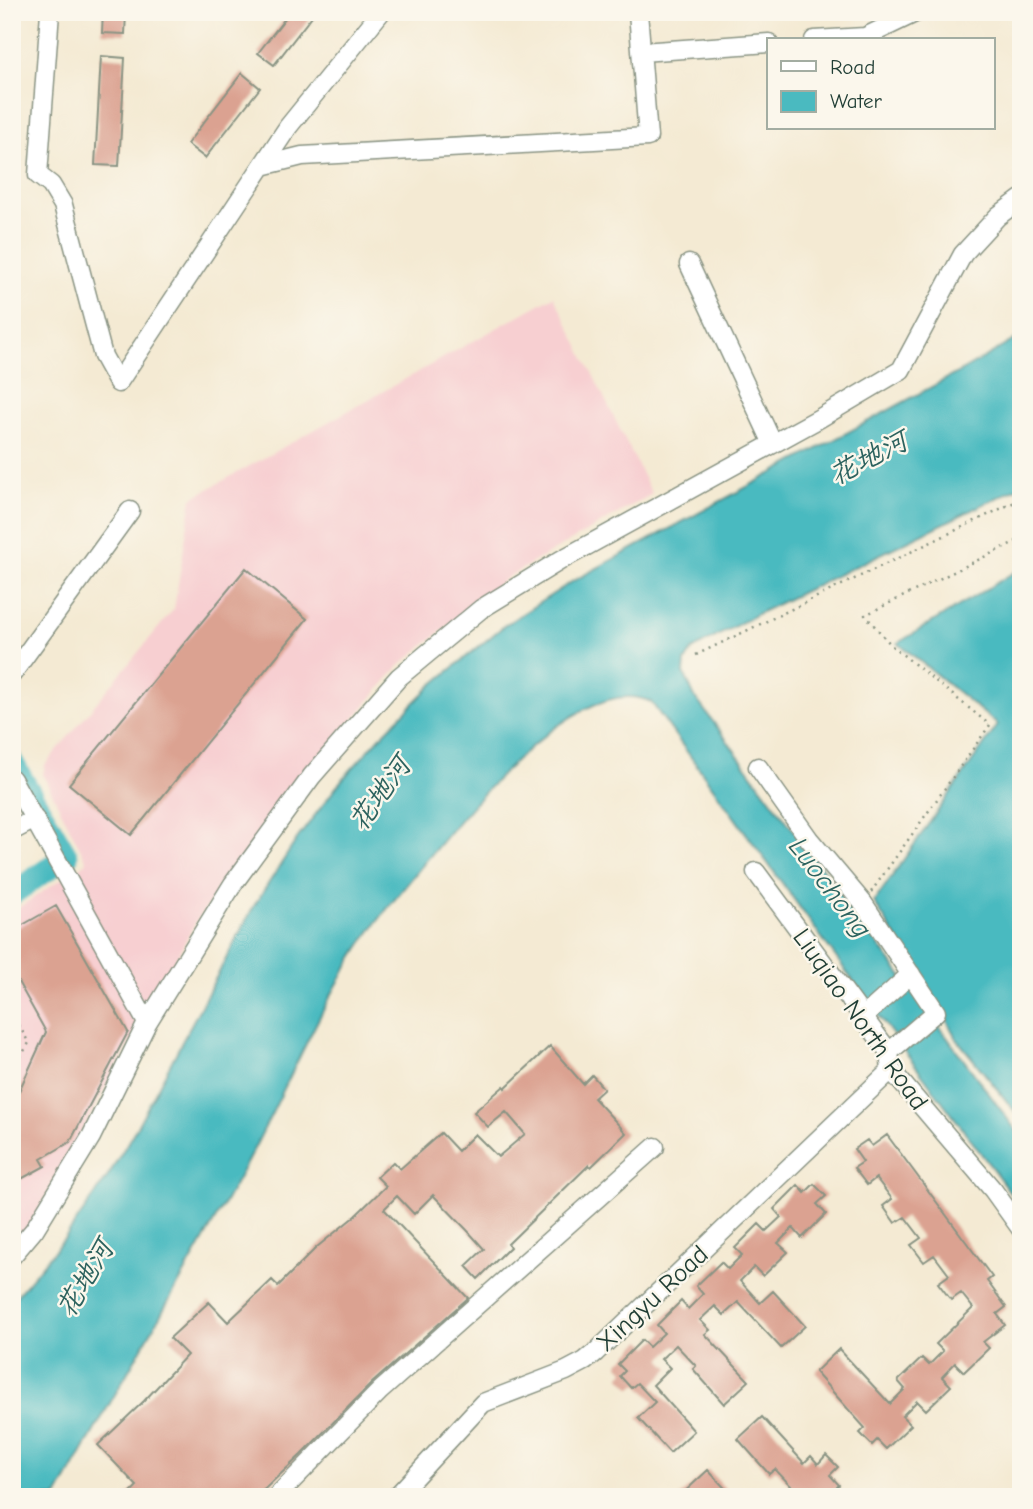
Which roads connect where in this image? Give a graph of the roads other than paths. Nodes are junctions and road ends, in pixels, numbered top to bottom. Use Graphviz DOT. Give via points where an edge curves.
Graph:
graph roads {
  1 [pos="50,12"];
  2 [pos="381,12"];
  3 [pos="638,12"];
  4 [pos="917,12"];
  5 [pos="848,38"];
  6 [pos="767,43"];
  7 [pos="641,52"];
  8 [pos="262,166"];
  9 [pos="1021,199"];
  10 [pos="689,264"];
  11 [pos="773,444"];
  12 [pos="130,511"];
  13 [pos="12,674"];
  14 [pos="758,767"];
  15 [pos="12,779"];
  16 [pos="35,819"];
  17 [pos="12,831"];
  18 [pos="757,872"];
  19 [pos="911,974"];
  20 [pos="863,1017"];
  21 [pos="147,1023"];
  22 [pos="889,1052"];
  23 [pos="891,1070"];
  24 [pos="655,1147"];
  25 [pos="1021,1229"];
  26 [pos="12,1256"];
  27 [pos="276,1497"];
  28 [pos="396,1497"];
  1 -- 8 [label="street" via="38,175 51,185 63,205 103,356 118,383"];
  2 -- 8 [label="street"];
  3 -- 7 [label="street"];
  4 -- 5 [label="street" via="865,37"];
  6 -- 7 [label="street"];
  7 -- 8 [label="street" via="648,137 302,156"];
  9 -- 11 [label="street" via="962,254 901,370"];
  10 -- 11 [label="street"];
  11 -- 21 [label="street" via="481,609 399,677 312,776 241,874"];
  12 -- 13 [label="street"];
  14 -- 19 [label="street" via="809,839 863,903"];
  15 -- 16 [label="street"];
  16 -- 17 [label="street"];
  16 -- 21 [label="street"];
  18 -- 20 [label="street, Liuqiao North Road"];
  19 -- 20 [label="street"];
  19 -- 22 [label="street" via="936,1012"];
  20 -- 22 [label="street, Liuqiao North Road"];
  21 -- 26 [label="street" via="91,1137 34,1230"];
  22 -- 23 [label="street, Liuqiao North Road"];
  23 -- 25 [label="street, Liuqiao North Road"];
  23 -- 28 [label="street, Xingyu Road" via="596,1352 566,1371 483,1404"];
  24 -- 27 [label="street" via="380,1391"];
}
